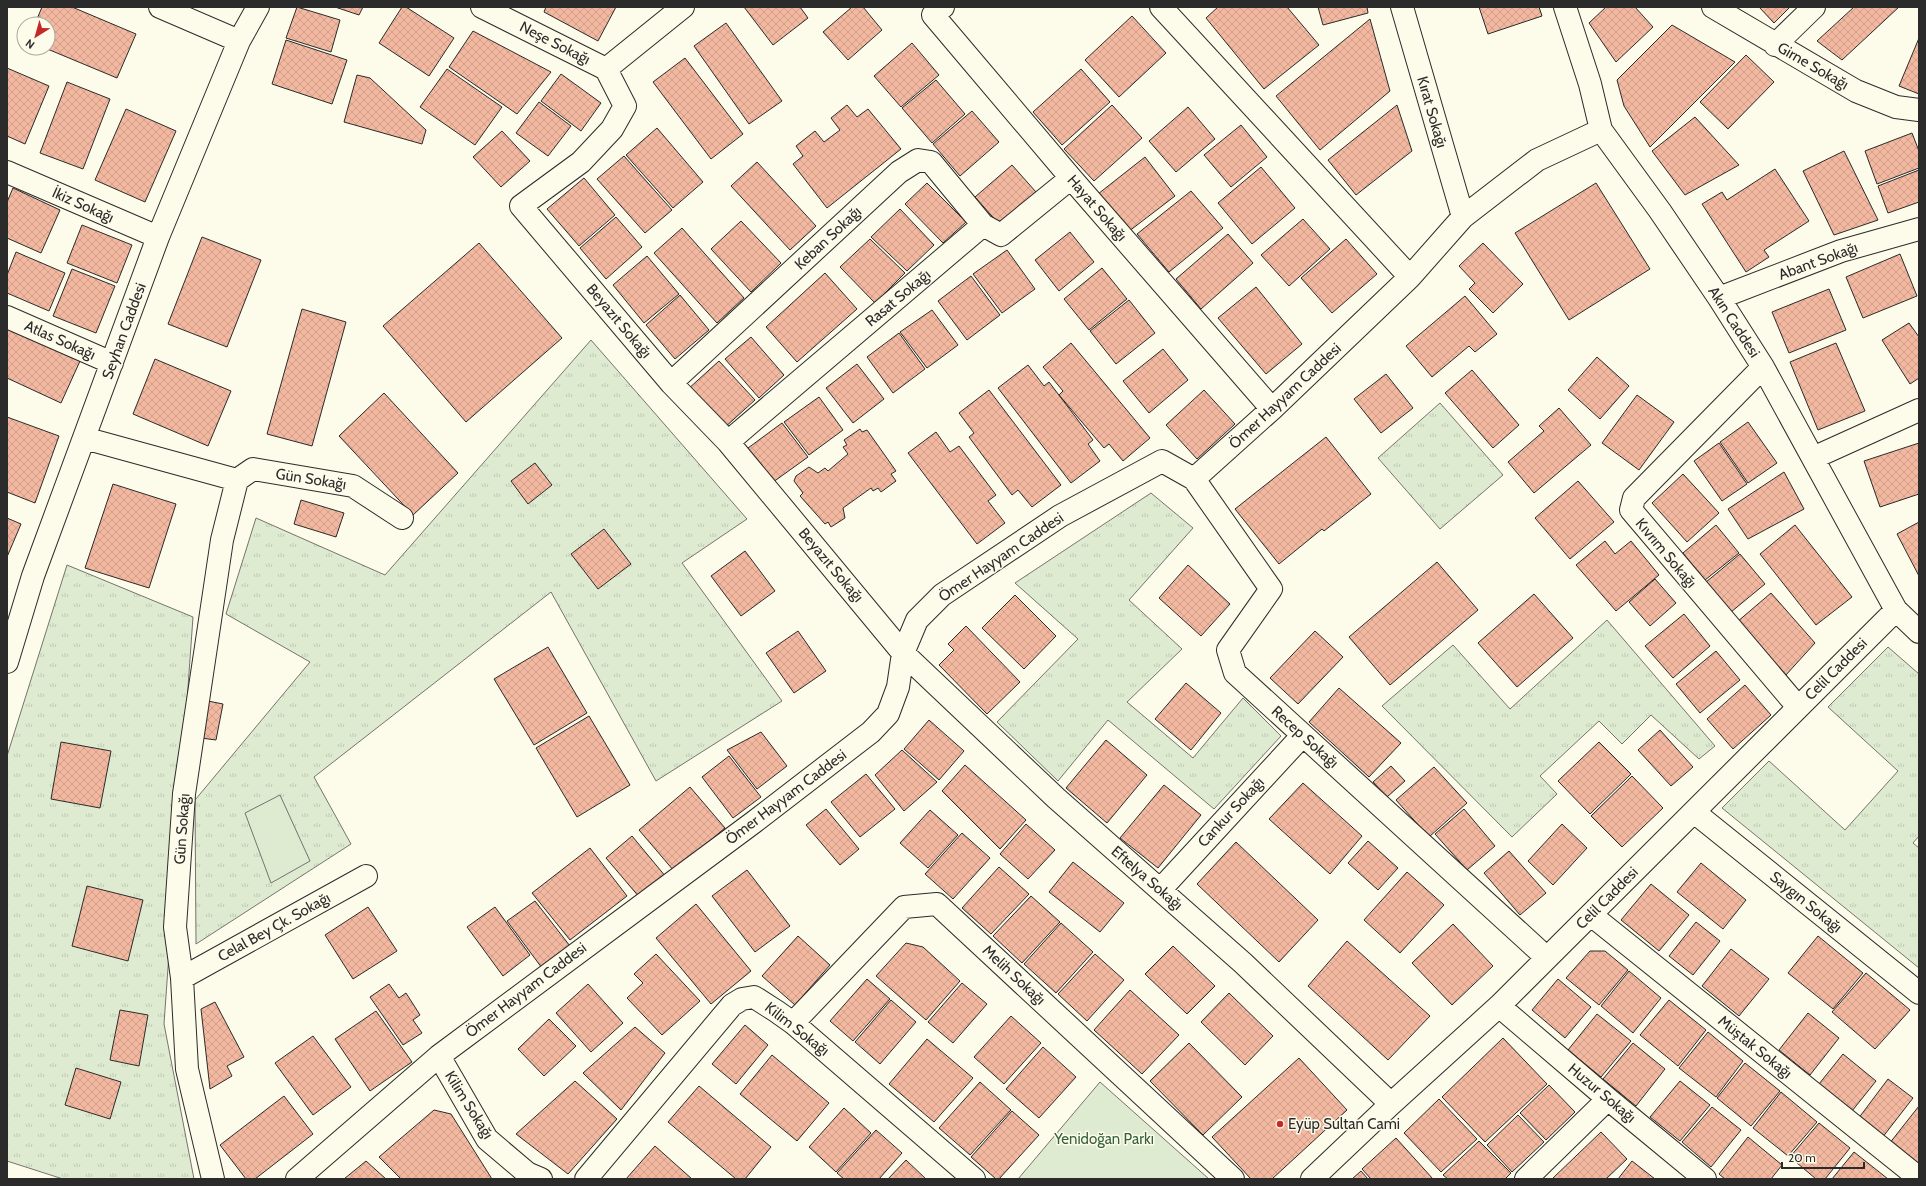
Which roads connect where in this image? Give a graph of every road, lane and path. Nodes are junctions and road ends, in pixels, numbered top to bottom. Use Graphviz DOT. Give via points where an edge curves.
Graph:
graph roads {
  1 [pos="160,7"];
  2 [pos="258,7"];
  3 [pos="482,7"];
  4 [pos="683,7"];
  5 [pos="943,7"];
  6 [pos="1161,7"];
  7 [pos="1402,7"];
  8 [pos="1565,7"];
  9 [pos="1714,7"];
  10 [pos="1814,7"];
  11 [pos="239,41"];
  12 [pos="1775,44"];
  13 [pos="606,68"];
  14 [pos="1919,110"];
  15 [pos="1601,130"];
  16 [pos="7,172"];
  17 [pos="1071,178"];
  18 [pos="1463,217"];
  19 [pos="983,225"];
  20 [pos="1919,229"];
  21 [pos="158,238"];
  22 [pos="1410,277"];
  23 [pos="1719,298"];
  24 [pos="7,317"];
  25 [pos="112,363"];
  26 [pos="1763,367"];
  27 [pos="671,383"];
  28 [pos="1272,409"];
  29 [pos="1919,410"];
  30 [pos="84,438"];
  31 [pos="728,442"];
  32 [pos="1813,458"];
  33 [pos="1194,479"];
  34 [pos="237,480"];
  35 [pos="402,518"];
  36 [pos="1896,610"];
  37 [pos="1919,632"];
  38 [pos="903,653"];
  39 [pos="7,662"];
  40 [pos="1798,707"];
  41 [pos="1303,735"];
  42 [pos="1694,812"];
  43 [pos="366,876"];
  44 [pos="1160,890"];
  45 [pos="1591,915"];
  46 [pos="1547,958"];
  47 [pos="182,978"];
  48 [pos="1919,992"];
  49 [pos="1499,1006"];
  50 [pos="792,1023"];
  51 [pos="439,1056"];
  52 [pos="1608,1099"];
  53 [pos="1391,1104"];
  54 [pos="1919,1178"];
  55 [pos="213,1179"];
  56 [pos="297,1179"];
  57 [pos="541,1179"];
  58 [pos="586,1179"];
  59 [pos="974,1179"];
  60 [pos="1233,1179"];
  61 [pos="1312,1179"];
  62 [pos="1526,1179"];
  63 [pos="1705,1179"];
  1 -- 11 [label="street"];
  2 -- 11 [label="street, Seyhan Caddesi"];
  3 -- 13 [label="street, Neşe Sokağı"];
  4 -- 13 [label="street"];
  5 -- 17 [label="street, Hayat Sokağı" via="933,15"];
  6 -- 22 [label="street"];
  7 -- 18 [label="street, Kırat Sokağı"];
  8 -- 15 [label="street, Akın Caddesi" via="1590,84"];
  9 -- 12 [label="street, Girne Sokağı"];
  10 -- 12 [label="street"];
  11 -- 21 [label="street, Seyhan Caddesi"];
  12 -- 14 [label="street, Girne Sokağı" via="1856,91 1896,107"];
  13 -- 27 [label="street, Beyazıt Sokağı" via="625,106 612,128 581,162 521,206"];
  15 -- 18 [label="street, Ömer Hayyam Caddesi" via="1537,160"];
  15 -- 23 [label="street, Akın Caddesi"];
  16 -- 21 [label="street, İkiz Sokağı"];
  17 -- 19 [label="street" via="1001,235"];
  17 -- 28 [label="street, Hayat Sokağı"];
  18 -- 22 [label="street, Ömer Hayyam Caddesi"];
  19 -- 27 [label="street, Keban Sokağı" via="931,162 918,160 900,172"];
  19 -- 31 [label="street, Rasat Sokağı"];
  20 -- 23 [label="street, Abant Sokağı" via="1841,251"];
  21 -- 25 [label="street, Seyhan Caddesi"];
  22 -- 28 [label="street, Ömer Hayyam Caddesi"];
  23 -- 26 [label="street, Akın Caddesi"];
  24 -- 25 [label="street, Atlas Sokağı"];
  25 -- 30 [label="street, Seyhan Caddesi"];
  26 -- 32 [label="street, Akın Caddesi"];
  26 -- 40 [label="street, Kıvrım Sokağı" via="1634,498 1631,510"];
  27 -- 31 [label="street, Beyazıt Sokağı"];
  28 -- 33 [label="street, Ömer Hayyam Caddesi"];
  29 -- 32 [label="street"];
  30 -- 34 [label="street"];
  30 -- 39 [label="street, Seyhan Caddesi" via="33,576"];
  31 -- 38 [label="street, Beyazıt Sokağı"];
  32 -- 36 [label="street, Akın Caddesi"];
  33 -- 38 [label="street, Ömer Hayyam Caddesi" via="1162,461 1060,516 942,595 917,620"];
  33 -- 41 [label="street, Recep Sokağı" via="1271,589 1228,650 1235,673"];
  34 -- 35 [label="street, Gün Sokağı" via="253,469 353,486"];
  34 -- 47 [label="street, Gün Sokağı" via="222,540 184,794 176,927"];
  36 -- 37 [label="street, Akın Caddesi"];
  36 -- 40 [label="street, Celil Caddesi"];
  38 -- 44 [label="street, Eftelya Sokağı" via="1056,798"];
  38 -- 51 [label="street, Ömer Hayyam Caddesi" via="898,687 888,714 871,732"];
  40 -- 42 [label="street, Celil Caddesi"];
  41 -- 44 [label="street, Cankur Sokağı"];
  41 -- 46 [label="street, Recep Sokağı"];
  42 -- 45 [label="street, Celil Caddesi"];
  42 -- 48 [label="street, Saygın Sokağı"];
  43 -- 47 [label="street, Celal Bey Çk. Sokağı"];
  44 -- 53 [label="street, Eftelya Sokağı" via="1243,963"];
  45 -- 46 [label="street, Celil Caddesi"];
  45 -- 54 [label="street, Müştak Sokağı"];
  46 -- 49 [label="street, Celil Caddesi"];
  47 -- 55 [label="street, Gün Sokağı" via="186,1069"];
  49 -- 52 [label="street, Huzur Sokağı"];
  49 -- 53 [label="street, Celil Caddesi"];
  50 -- 58 [label="street, Kilim Sokağı" via="754,997 742,999 732,1005"];
  50 -- 59 [label="street, Kilim Sokağı"];
  50 -- 60 [label="street, Melih Sokağı" via="904,907 937,904"];
  51 -- 56 [label="street, Ömer Hayyam Caddesi"];
  51 -- 57 [label="street, Kilim Sokağı" via="487,1138 527,1173"];
  52 -- 62 [label="street"];
  52 -- 63 [label="street, Huzur Sokağı"];
  53 -- 61 [label="street, Celil Caddesi"];
}
